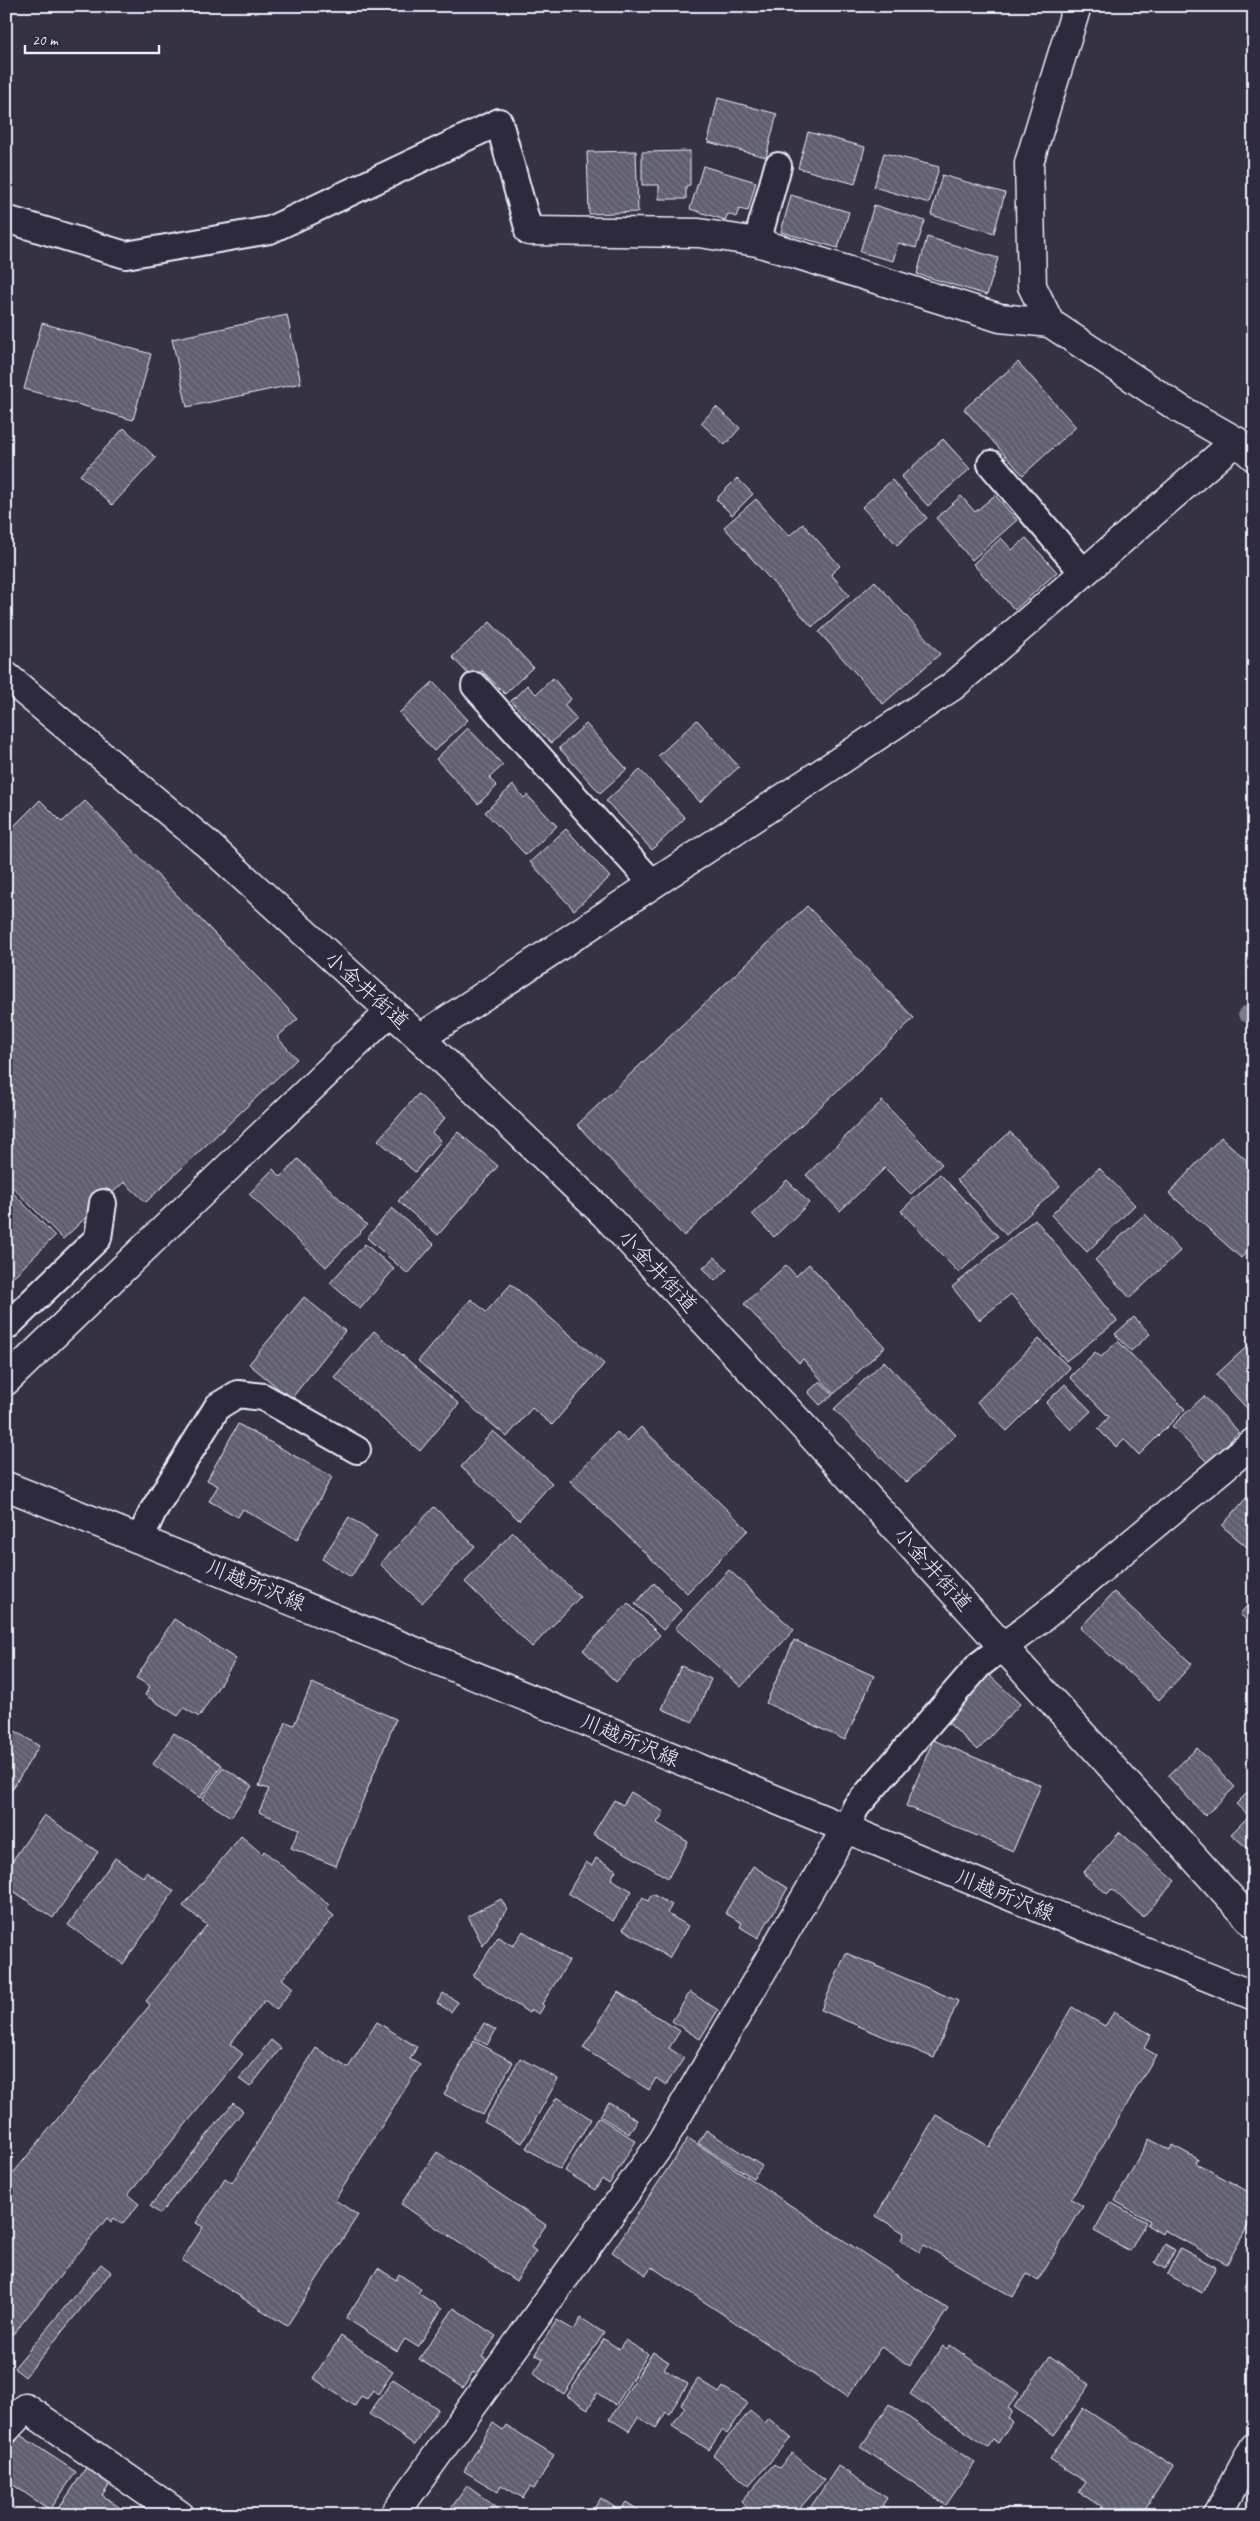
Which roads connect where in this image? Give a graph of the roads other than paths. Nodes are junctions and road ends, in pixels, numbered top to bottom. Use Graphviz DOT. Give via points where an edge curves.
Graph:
graph roads {
  1 [pos="1077,6"];
  2 [pos="778,166"];
  3 [pos="6,219"];
  4 [pos="529,231"];
  5 [pos="757,242"];
  6 [pos="1050,322"];
  7 [pos="1245,449"];
  8 [pos="991,464"];
  9 [pos="1084,573"];
  10 [pos="6,676"];
  11 [pos="475,686"];
  12 [pos="653,884"];
  13 [pos="391,1011"];
  14 [pos="420,1038"];
  15 [pos="102,1203"];
  16 [pos="6,1327"];
  17 [pos="6,1381"];
  18 [pos="1254,1442"];
  19 [pos="357,1450"];
  20 [pos="6,1486"];
  21 [pos="140,1539"];
  22 [pos="1004,1646"];
  23 [pos="845,1830"];
  24 [pos="1254,1924"];
  25 [pos="1254,1996"];
  26 [pos="6,2429"];
  27 [pos="1254,2447"];
  28 [pos="180,2515"];
  29 [pos="394,2515"];
  30 [pos="1217,2515"];
  1 -- 6 [label="street" via="1029,163 1032,286"];
  2 -- 5 [label="lane"];
  3 -- 4 [label="lane" via="126,255 270,230 498,122"];
  4 -- 5 [label="street" via="699,233"];
  5 -- 6 [label="street" via="1000,318"];
  6 -- 7 [label="street"];
  7 -- 9 [label="street"];
  8 -- 9 [label="lane"];
  9 -- 12 [label="street" via="953,686"];
  10 -- 13 [label="street, 小金井街道" via="206,843"];
  11 -- 12 [label="lane"];
  12 -- 14 [label="street"];
  13 -- 14 [label="street, 小金井街道"];
  13 -- 17 [label="street"];
  14 -- 22 [label="street, 小金井街道" via="604,1214"];
  15 -- 16 [label="lane" via="98,1238"];
  18 -- 22 [label="street"];
  19 -- 21 [label="lane" via="263,1397 238,1394 218,1406 153,1511"];
  20 -- 21 [label="street, 川越所沢線"];
  21 -- 23 [label="street, 川越所沢線"];
  22 -- 23 [label="lane" via="979,1665 862,1799"];
  22 -- 24 [label="street, 小金井街道"];
  23 -- 25 [label="street, 川越所沢線"];
  23 -- 29 [label="street" via="662,2142"];
  26 -- 28 [label="street" via="26,2408"];
  27 -- 30 [label="street"];
}
